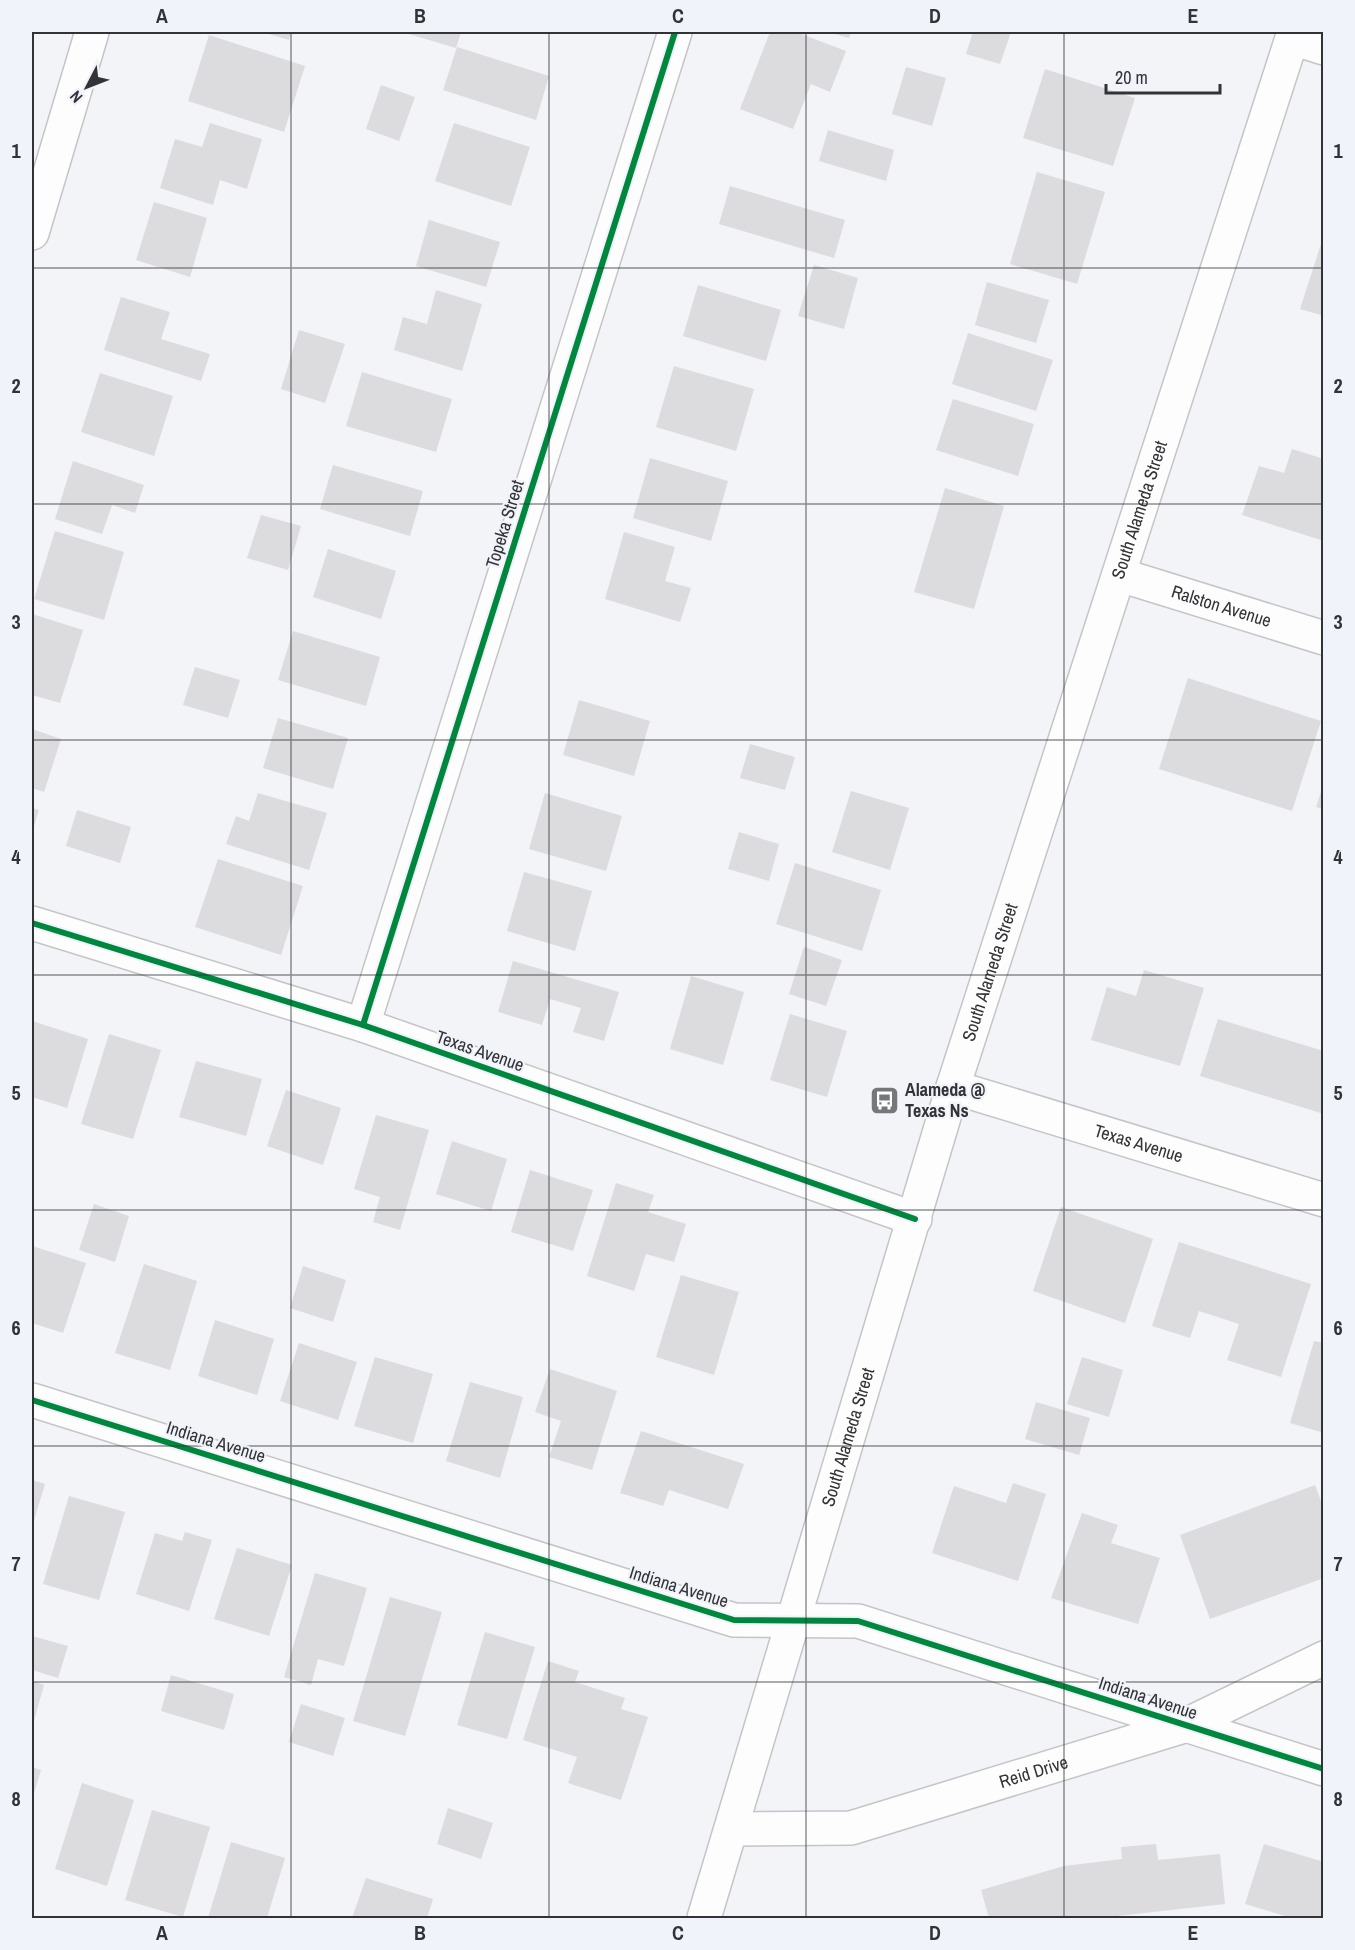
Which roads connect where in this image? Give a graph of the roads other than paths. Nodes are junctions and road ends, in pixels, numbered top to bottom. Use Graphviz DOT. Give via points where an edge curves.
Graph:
graph roads {
  1 [pos="92,32"];
  2 [pos="675,32"];
  3 [pos="1293,35"];
  4 [pos="1323,48"];
  5 [pos="32,233"];
  6 [pos="1120,575"];
  7 [pos="1323,638"];
  8 [pos="32,923"];
  9 [pos="363,1025"];
  10 [pos="953,1087"];
  11 [pos="1323,1200"];
  12 [pos="915,1219"];
  13 [pos="32,1400"];
  14 [pos="795,1620"];
  15 [pos="1323,1658"];
  16 [pos="1184,1726"];
  17 [pos="1323,1768"];
  18 [pos="732,1829"];
  19 [pos="704,1918"];
  1 -- 5 [label="street"];
  2 -- 9 [label="street, Topeka Street"];
  3 -- 4 [label="street"];
  3 -- 6 [label="street, South Alameda Street"];
  6 -- 7 [label="street, Ralston Avenue"];
  6 -- 10 [label="street, South Alameda Street"];
  8 -- 9 [label="street, Texas Avenue"];
  9 -- 12 [label="street, Texas Avenue"];
  10 -- 11 [label="street, Texas Avenue"];
  10 -- 12 [label="street, South Alameda Street"];
  12 -- 14 [label="street, South Alameda Street"];
  13 -- 14 [label="street, Indiana Avenue" via="734,1620"];
  14 -- 16 [label="street, Indiana Avenue" via="858,1621"];
  14 -- 18 [label="street, South Alameda Street"];
  15 -- 16 [label="street, Reid Drive"];
  16 -- 17 [label="street, Indiana Avenue"];
  16 -- 18 [label="street, Reid Drive" via="851,1828"];
  18 -- 19 [label="street, South Alameda Street"];
}
